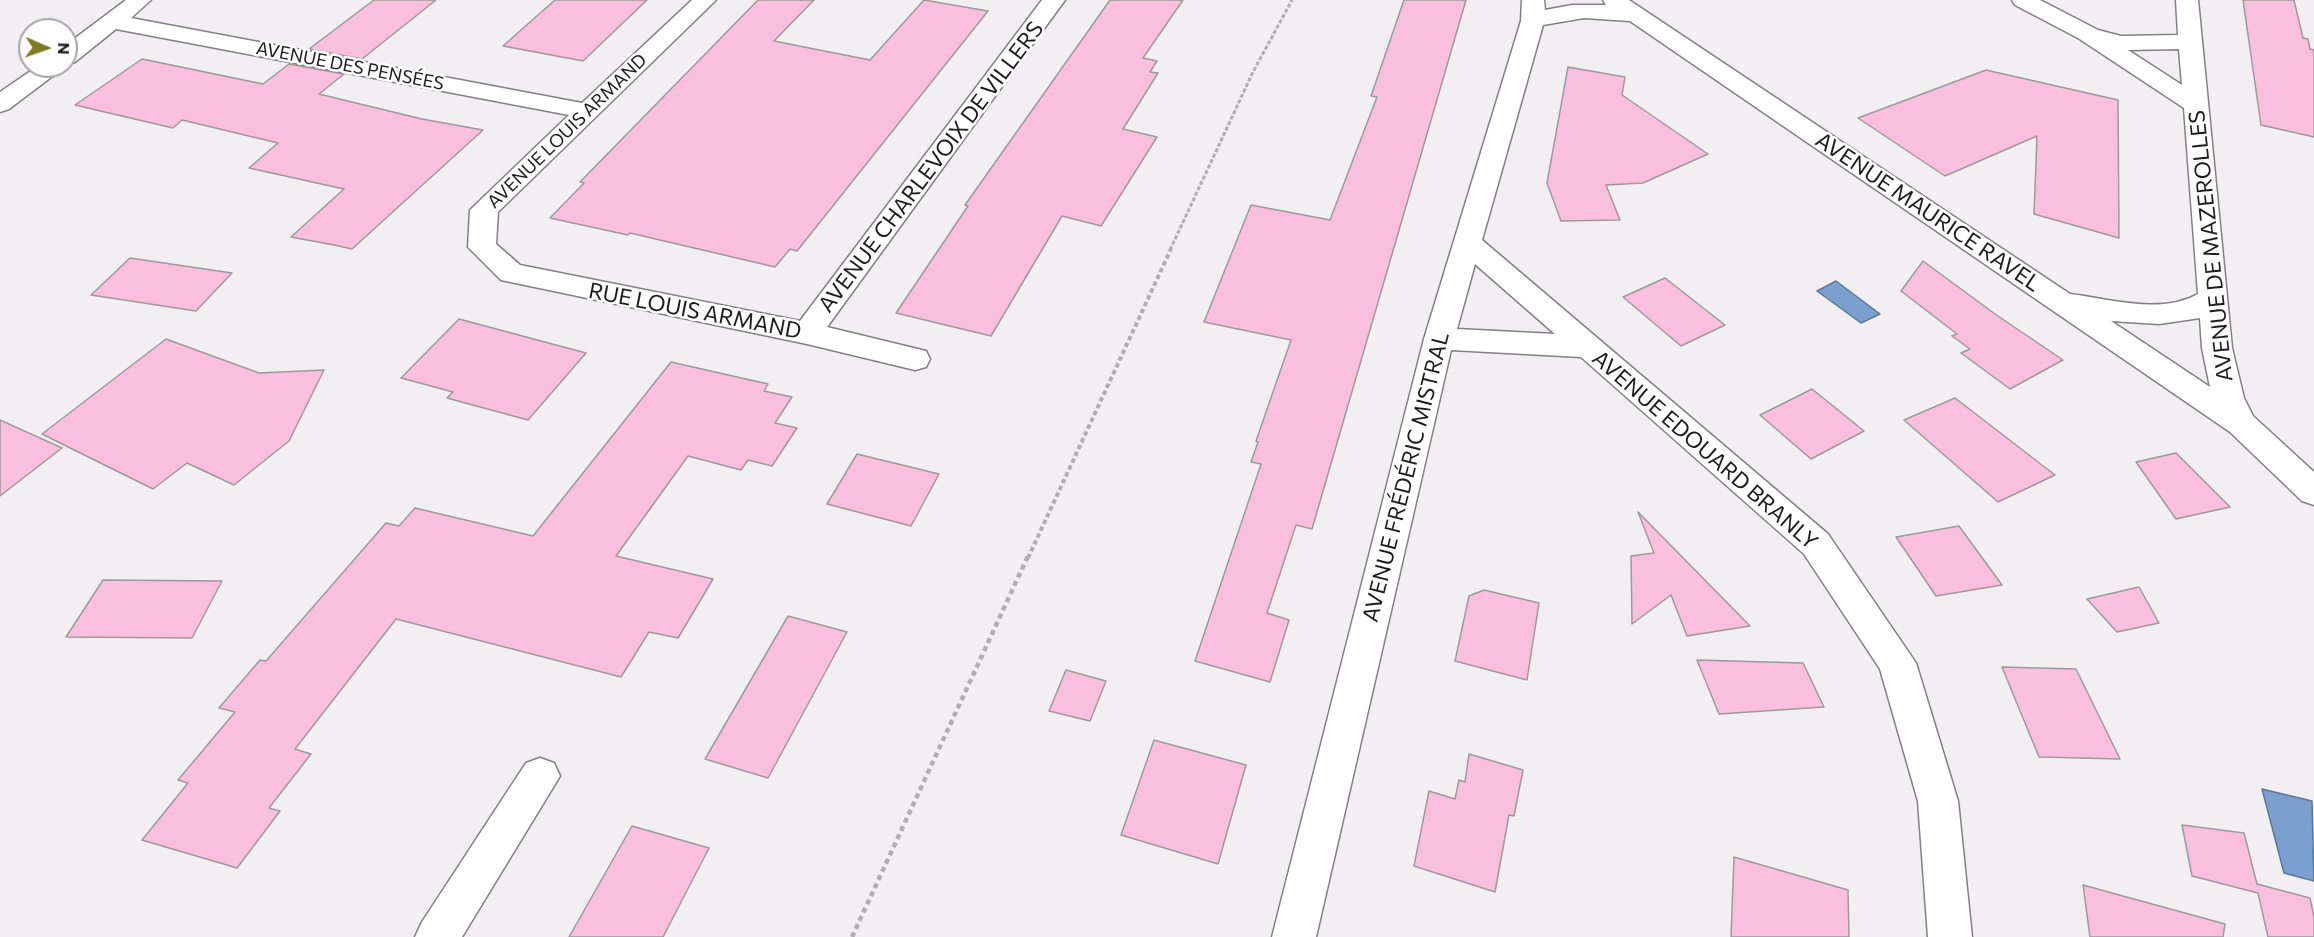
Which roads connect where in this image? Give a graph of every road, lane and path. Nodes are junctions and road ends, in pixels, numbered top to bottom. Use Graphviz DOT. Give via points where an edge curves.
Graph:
graph roads {
  1 [pos="141,0"];
  2 [pos="705,0"];
  3 [pos="1054,0"];
  4 [pos="1292,0"];
  5 [pos="2023,0"];
  6 [pos="2187,0"];
  7 [pos="1625,7"];
  8 [pos="1533,11"];
  9 [pos="114,22"];
  10 [pos="2086,33"];
  11 [pos="2190,42"];
  12 [pos="78,48"];
  13 [pos="37,78"];
  14 [pos="0,104"];
  15 [pos="2196,105"];
  16 [pos="586,111"];
  17 [pos="1466,241"];
  18 [pos="511,273"];
  19 [pos="2213,299"];
  20 [pos="2061,302"];
  21 [pos="807,333"];
  22 [pos="1439,339"];
  23 [pos="1589,347"];
  24 [pos="915,359"];
  25 [pos="2241,424"];
  26 [pos="2314,492"];
  27 [pos="540,776"];
  28 [pos="437,937"];
  29 [pos="852,937"];
  30 [pos="1294,937"];
  31 [pos="1950,937"];
  1 -- 9 [label="street"];
  2 -- 16 [label="street, AVENUE LOUIS ARMAND"];
  3 -- 21 [label="street, AVENUE CHARLEVOIX DE VILLERS"];
  4 -- 29 [label="path" via="1253,72"];
  5 -- 10 [label="street"];
  6 -- 11 [label="street, AVENUE DE MAZEROLLES"];
  7 -- 8 [label="street, AVENUE FRÉDÉRIC MISTRAL"];
  7 -- 20 [label="street, AVENUE MAURICE RAVEL"];
  8 -- 17 [label="street, AVENUE FRÉDÉRIC MISTRAL"];
  9 -- 12 [label="street"];
  9 -- 16 [label="street, AVENUE DES PENSÉES"];
  10 -- 11 [label="street" via="2120,43"];
  10 -- 15 [label="street"];
  11 -- 15 [label="street, AVENUE DE MAZEROLLES"];
  13 -- 14 [label="street"];
  15 -- 19 [label="street, AVENUE DE MAZEROLLES"];
  16 -- 18 [label="street, AVENUE LOUIS ARMAND" via="484,210 482,247"];
  17 -- 22 [label="street, AVENUE FRÉDÉRIC MISTRAL"];
  17 -- 23 [label="street, AVENUE EDOUARD BRANLY"];
  18 -- 21 [label="street, RUE LOUIS ARMAND"];
  19 -- 20 [label="street" via="2190,311 2144,314"];
  19 -- 25 [label="street, AVENUE DE MAZEROLLES" via="2217,348 2228,398"];
  20 -- 25 [label="street, AVENUE MAURICE RAVEL"];
  21 -- 24 [label="street, RUE LOUIS ARMAND"];
  22 -- 23 [label="street"];
  22 -- 30 [label="street, AVENUE FRÉDÉRIC MISTRAL"];
  23 -- 31 [label="street, AVENUE EDOUARD BRANLY" via="1816,544 1897,663 1938,801"];
  25 -- 26 [label="street, AVENUE DE MAZEROLLES"];
  27 -- 28 [label="street"];
}
